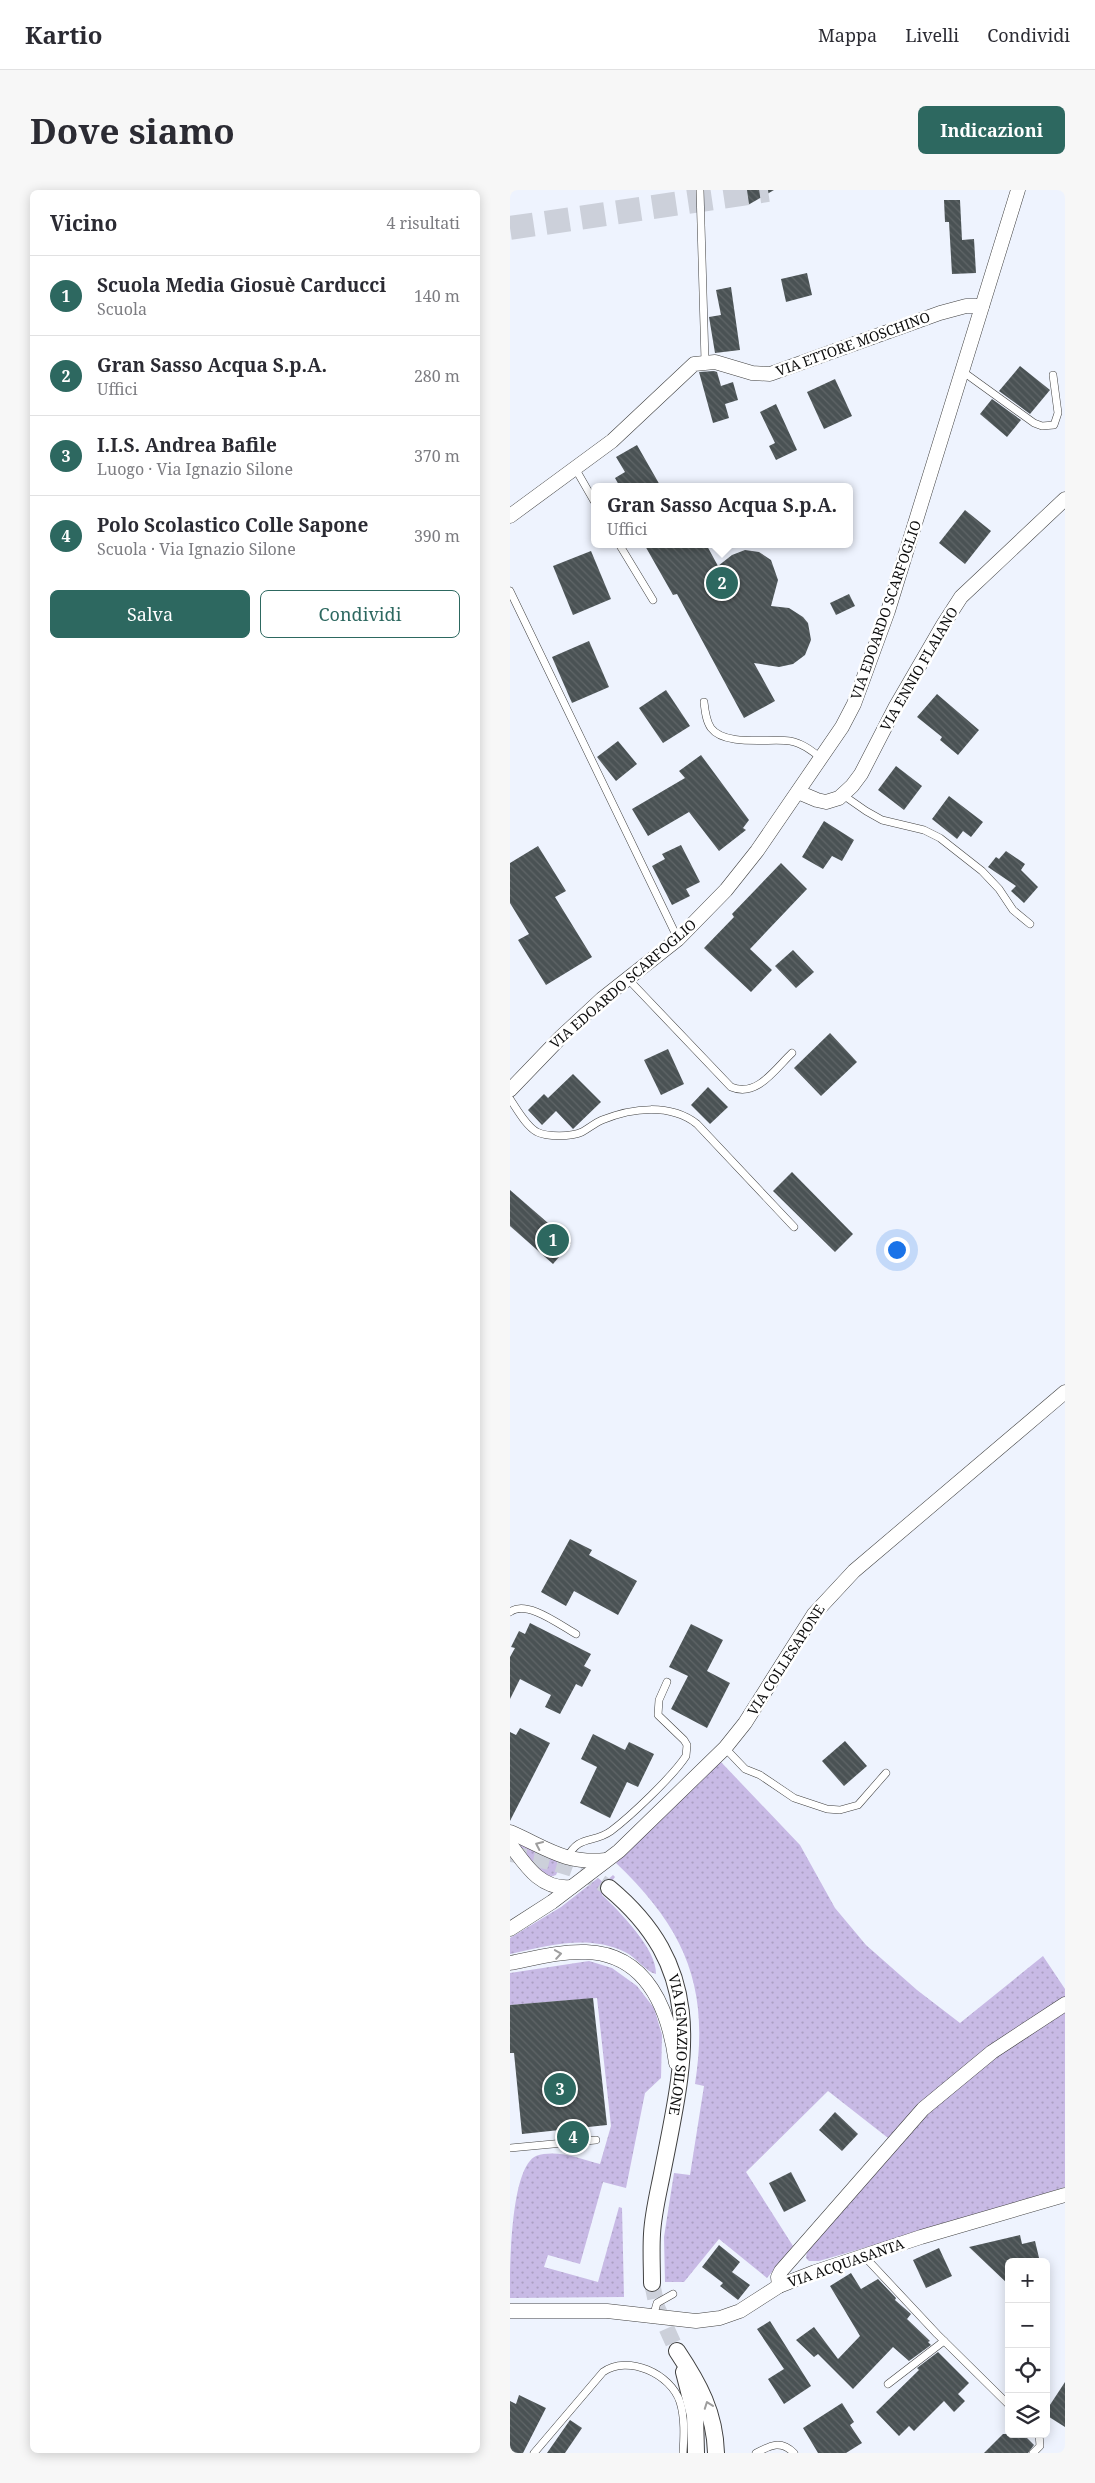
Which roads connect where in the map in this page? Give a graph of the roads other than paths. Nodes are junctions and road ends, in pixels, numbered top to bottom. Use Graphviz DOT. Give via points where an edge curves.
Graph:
graph roads {
  1 [pos="700,190"];
  2 [pos="1018,190"];
  3 [pos="982,306"];
  4 [pos="705,361"];
  5 [pos="962,371"];
  6 [pos="1053,375"];
  7 [pos="575,468"];
  8 [pos="591,496"];
  9 [pos="1065,499"];
  10 [pos="510,516"];
  11 [pos="621,548"];
  12 [pos="510,591"];
  13 [pos="653,600"];
  14 [pos="704,702"];
  15 [pos="821,758"];
  16 [pos="798,792"];
  17 [pos="843,795"];
  18 [pos="1030,924"];
  19 [pos="678,939"];
  20 [pos="628,979"];
  21 [pos="792,1053"];
  22 [pos="510,1090"];
  23 [pos="510,1099"];
  24 [pos="794,1227"];
  25 [pos="1065,1392"];
  26 [pos="510,1612"];
  27 [pos="576,1634"];
  28 [pos="667,1682"];
  29 [pos="724,1748"];
  30 [pos="886,1773"];
  31 [pos="510,1832"];
  32 [pos="510,1844"];
  33 [pos="567,1859"];
  34 [pos="607,1860"];
  35 [pos="544,1882"];
  36 [pos="571,1887"];
  37 [pos="609,1888"];
  38 [pos="546,1906"];
  39 [pos="511,1926"];
  40 [pos="510,1963"];
  41 [pos="1065,2004"];
  42 [pos="678,2088"];
  43 [pos="596,2140"];
  44 [pos="510,2148"];
  45 [pos="1065,2195"];
  46 [pos="863,2256"];
  47 [pos="652,2283"];
  48 [pos="779,2286"];
  49 [pos="673,2294"];
  50 [pos="510,2311"];
  51 [pos="653,2317"];
  52 [pos="944,2341"];
  53 [pos="888,2384"];
  54 [pos="1005,2401"];
  55 [pos="1040,2438"];
  56 [pos="534,2453"];
  57 [pos="684,2453"];
  58 [pos="696,2453"];
  59 [pos="716,2453"];
  60 [pos="756,2453"];
  61 [pos="794,2453"];
  62 [pos="1033,2453"];
  1 -- 4 [label="lane"];
  2 -- 3 [label="street, VIA EDOARDO SCARFOGLIO"];
  3 -- 4 [label="street, VIA ETTORE MOSCHINO" via="966,306 940,313 770,374 752,373"];
  3 -- 5 [label="street, VIA EDOARDO SCARFOGLIO"];
  4 -- 7 [label="street" via="690,367 612,441"];
  5 -- 6 [label="lane" via="1034,423 1046,426 1055,423 1058,417"];
  5 -- 15 [label="street, VIA EDOARDO SCARFOGLIO" via="888,612 854,704"];
  7 -- 8 [label="lane"];
  7 -- 10 [label="street"];
  9 -- 17 [label="street, VIA ENNIO FLAIANO" via="961,597 896,706 861,774"];
  11 -- 13 [label="lane"];
  12 -- 19 [label="lane"];
  14 -- 15 [label="lane" via="710,727 719,734 752,741 793,742"];
  15 -- 16 [label="street, VIA EDOARDO SCARFOGLIO"];
  16 -- 17 [label="street" via="821,802"];
  16 -- 19 [label="street, VIA EDOARDO SCARFOGLIO" via="736,877"];
  17 -- 18 [label="lane" via="882,820 924,830 940,838 982,871 1013,910"];
  19 -- 20 [label="street, VIA EDOARDO SCARFOGLIO"];
  20 -- 21 [label="lane" via="731,1087 743,1090 756,1087"];
  20 -- 22 [label="street, VIA EDOARDO SCARFOGLIO" via="561,1037"];
  23 -- 24 [label="lane" via="535,1131 548,1135 581,1132 600,1121 634,1112 661,1109 681,1114 697,1124"];
  25 -- 29 [label="street, VIA COLLESAPONE" via="854,1571 827,1598 802,1630 745,1723"];
  26 -- 27 [label="lane" via="519,1607 530,1609"];
  28 -- 33 [label="lane" via="659,1700 658,1715 687,1744 686,1756 624,1820 606,1834 576,1844"];
  29 -- 30 [label="lane" via="745,1769 794,1798 827,1809 840,1810 858,1804"];
  29 -- 34 [label="street, VIA COLLESAPONE" via="645,1828"];
  33 -- 31 [label="street, one-way"];
  32 -- 35 [label="street"];
  33 -- 34 [label="street"];
  33 -- 36 [label="street" via="573,1873"];
  34 -- 36 [label="street, VIA COLLESAPONE"];
  35 -- 36 [label="street" via="556,1887"];
  35 -- 38 [label="street" via="549,1897"];
  36 -- 38 [label="street, VIA COLLESAPONE"];
  37 -- 42 [label="street, VIA IGNAZIO SILONE" via="650,1932 676,1984 684,2028"];
  38 -- 39 [label="street, VIA COLLESAPONE"];
  40 -- 42 [label="street, one-way" via="584,1951 611,1957 632,1968 650,1985 665,2011"];
  41 -- 48 [label="street" via="992,2052 912,2120 780,2271"];
  42 -- 47 [label="street, VIA IGNAZIO SILONE" via="653,2221"];
  43 -- 44 [label="lane"];
  45 -- 46 [label="street, VIA ACQUASANTA"];
  46 -- 48 [label="street, VIA ACQUASANTA"];
  46 -- 52 [label="lane"];
  48 -- 51 [label="street, VIA ACQUASANTA" via="740,2311 720,2318 696,2321"];
  49 -- 51 [label="lane" via="657,2303"];
  50 -- 51 [label="street, VIA ACQUASANTA" via="596,2310"];
  52 -- 53 [label="lane"];
  52 -- 54 [label="lane"];
  55 -- 62 [label="lane" via="1040,2446"];
  56 -- 57 [label="lane" via="603,2372 628,2365 652,2372 675,2393 682,2410"];
  59 -- 58 [label="street, one-way" via="713,2421 707,2402 676,2349 693,2405"];
  60 -- 61 [label="lane" via="777,2444"];
}
